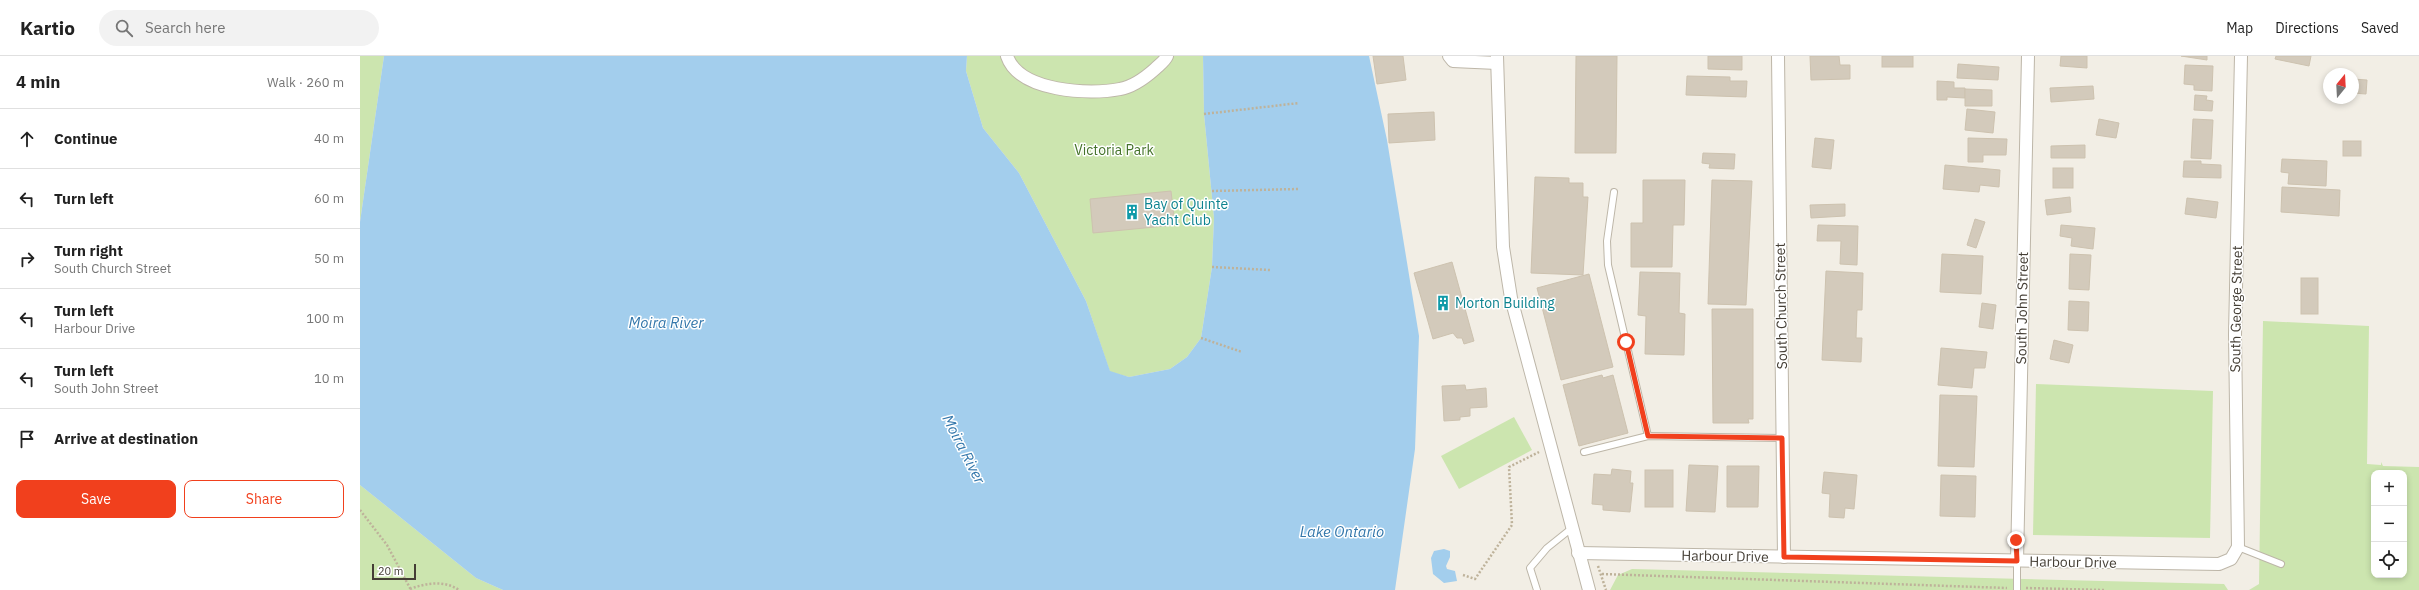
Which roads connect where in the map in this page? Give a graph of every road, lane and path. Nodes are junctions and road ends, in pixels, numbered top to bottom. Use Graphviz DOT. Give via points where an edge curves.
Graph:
graph roads {
  1 [pos="1007,56"];
  2 [pos="1167,56"];
  3 [pos="1449,56"];
  4 [pos="1778,56"];
  5 [pos="2028,56"];
  6 [pos="2241,56"];
  7 [pos="1497,60"];
  8 [pos="1299,103"];
  9 [pos="1204,114"];
  10 [pos="1298,189"];
  11 [pos="1212,191"];
  12 [pos="1614,192"];
  13 [pos="1212,267"];
  14 [pos="1270,270"];
  15 [pos="1200,338"];
  16 [pos="1242,352"];
  17 [pos="1648,436"];
  18 [pos="1782,438"];
  19 [pos="1550,446"];
  20 [pos="1584,452"];
  21 [pos="360,510"];
  22 [pos="1572,528"];
  23 [pos="2238,547"];
  24 [pos="1578,553"];
  25 [pos="1784,557"];
  26 [pos="2017,561"];
  27 [pos="2281,564"];
  28 [pos="1463,575"];
  29 [pos="1948,589"];
  30 [pos="2017,589"];
  31 [pos="411,590"];
  32 [pos="459,590"];
  33 [pos="1537,590"];
  34 [pos="1589,590"];
  35 [pos="1606,590"];
  36 [pos="2104,590"];
  1 -- 2 [label="street" via="1025,77 1050,88 1091,92 1122,89 1147,76"];
  3 -- 7 [label="street" via="1453,61"];
  4 -- 18 [label="street, South Church Street"];
  5 -- 26 [label="street, South John Street"];
  6 -- 23 [label="street, South George Street" via="2235,335"];
  7 -- 19 [label="street" via="1503,247 1511,298"];
  8 -- 9 [label="path"];
  10 -- 11 [label="path"];
  12 -- 17 [label="lane" via="1607,241 1608,265"];
  13 -- 14 [label="path"];
  15 -- 16 [label="path"];
  17 -- 18 [label="lane"];
  17 -- 20 [label="lane"];
  18 -- 25 [label="street, South Church Street"];
  19 -- 22 [label="street"];
  19 -- 28 [label="path" via="1509,466 1512,524 1475,579"];
  21 -- 31 [label="path" via="387,545"];
  22 -- 24 [label="street"];
  22 -- 33 [label="lane" via="1547,548 1530,568"];
  23 -- 26 [label="street, Harbour Drive" via="2231,559 2219,564"];
  23 -- 27 [label="lane"];
  24 -- 25 [label="street, Harbour Drive"];
  24 -- 34 [label="street"];
  25 -- 26 [label="street, Harbour Drive"];
  26 -- 30 [label="lane"];
  29 -- 30 [label="path"];
  29 -- 35 [label="path" via="1602,574"];
  30 -- 36 [label="path"];
  31 -- 32 [label="path" via="430,583"];
}
